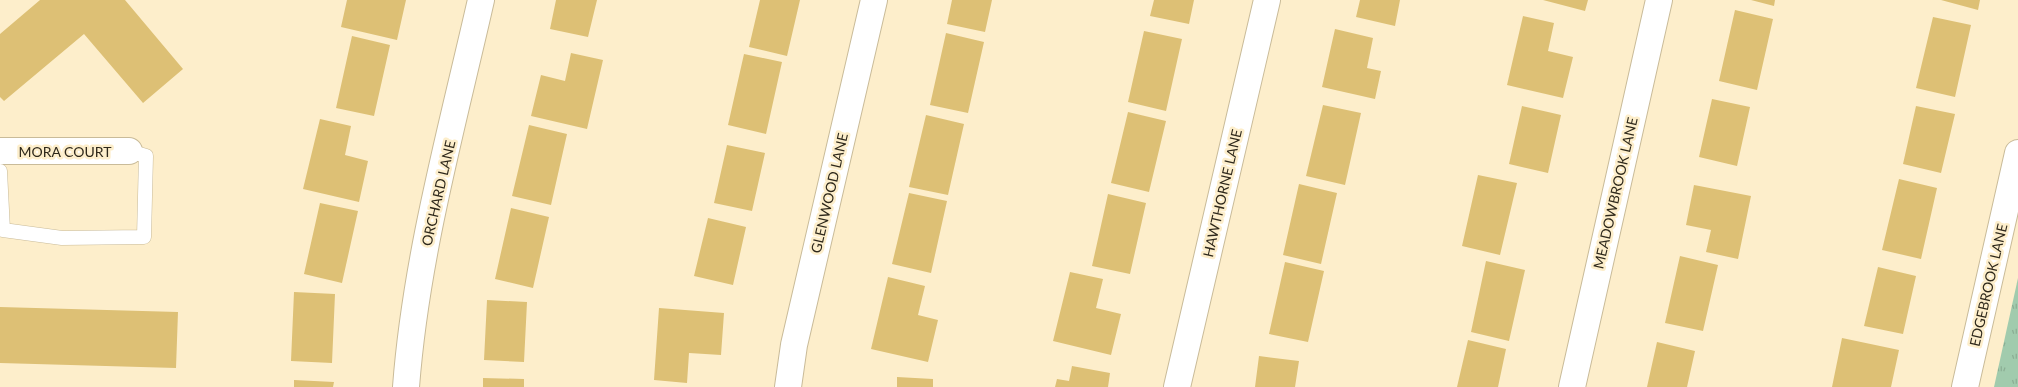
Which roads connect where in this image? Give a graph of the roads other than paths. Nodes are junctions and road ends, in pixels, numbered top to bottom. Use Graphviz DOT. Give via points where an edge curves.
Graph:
graph roads {
  1 [pos="481,0"];
  2 [pos="874,0"];
  3 [pos="1267,0"];
  4 [pos="1659,0"];
  5 [pos="129,150"];
  6 [pos="0,151"];
  7 [pos="2018,153"];
  8 [pos="0,171"];
  9 [pos="406,387"];
  10 [pos="788,387"];
  11 [pos="1177,387"];
  12 [pos="1572,387"];
  13 [pos="1965,387"];
  1 -- 9 [label="street, ORCHARD LANE" via="420,269 410,332"];
  2 -- 10 [label="street, GLENWOOD LANE" via="794,345"];
  3 -- 11 [label="street, HAWTHORNE LANE"];
  4 -- 12 [label="street, MEADOWBROOK LANE"];
  5 -- 6 [label="street, MORA COURT"];
  5 -- 8 [label="lane" via="146,156 144,236 62,238 3,230"];
  7 -- 13 [label="street, EDGEBROOK LANE"];
}
